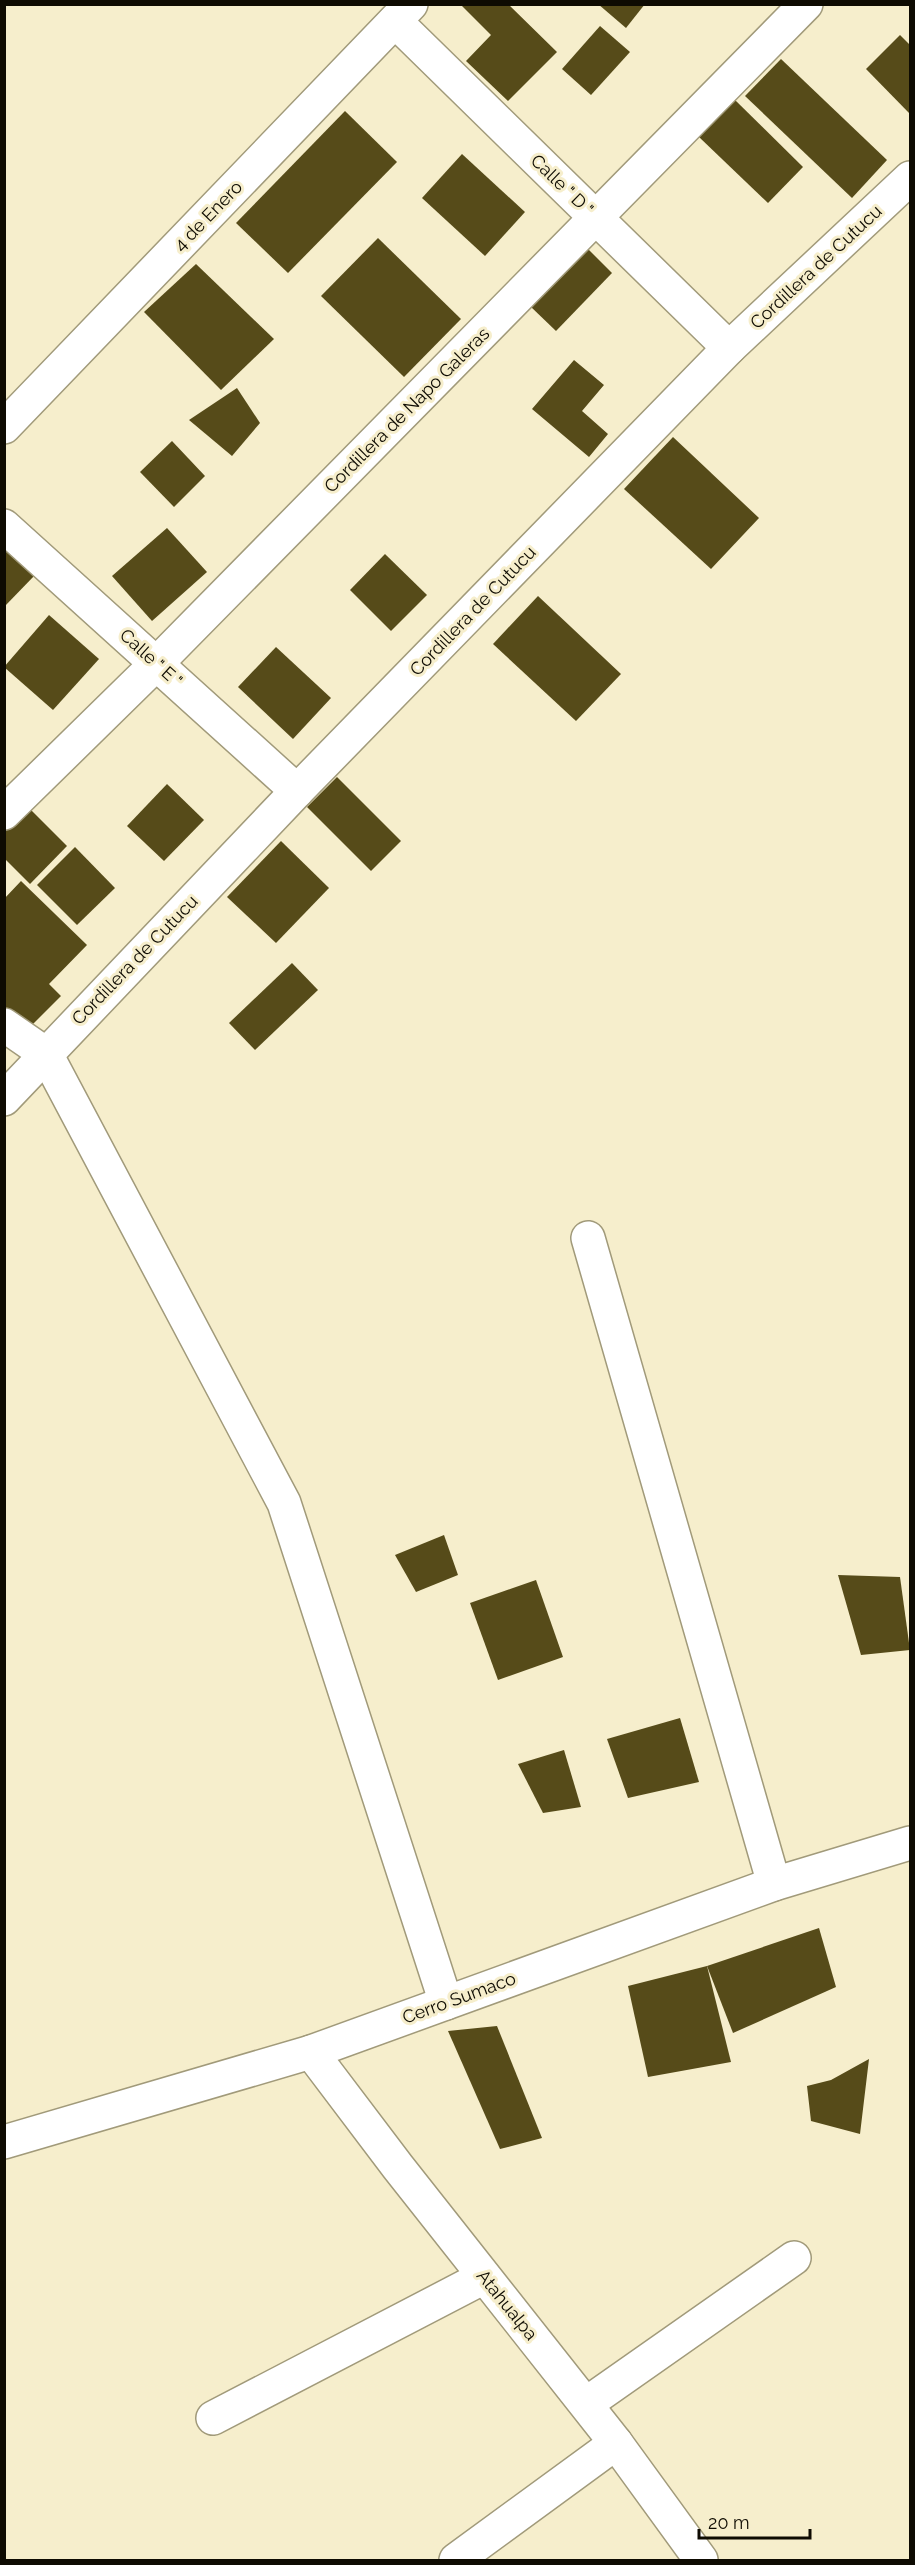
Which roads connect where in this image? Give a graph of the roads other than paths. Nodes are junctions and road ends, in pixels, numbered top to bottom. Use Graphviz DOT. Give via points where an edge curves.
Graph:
graph roads {
  1 [pos="807,4"];
  2 [pos="403,13"];
  3 [pos="910,178"];
  4 [pos="596,219"];
  5 [pos="729,348"];
  6 [pos="4,427"];
  7 [pos="4,526"];
  8 [pos="157,663"];
  9 [pos="297,791"];
  10 [pos="4,813"];
  11 [pos="4,1024"];
  12 [pos="45,1054"];
  13 [pos="4,1099"];
  14 [pos="588,1238"];
  15 [pos="910,1843"];
  16 [pos="774,1884"];
  17 [pos="446,2003"];
  18 [pos="311,2052"];
  19 [pos="4,2142"];
  20 [pos="794,2258"];
  21 [pos="484,2277"];
  22 [pos="586,2404"];
  23 [pos="213,2418"];
  24 [pos="616,2443"];
  25 [pos="456,2560"];
  26 [pos="701,2560"];
  1 -- 4 [label="street, Cordillera de Napo Galeras"];
  2 -- 4 [label="street, Calle \" D \""];
  2 -- 6 [label="street, 4 de Enero"];
  3 -- 5 [label="street, Cordillera de Cutucu"];
  4 -- 5 [label="street, Calle \" D \""];
  4 -- 8 [label="street, Cordillera de Napo Galeras"];
  5 -- 9 [label="street, Cordillera de Cutucu"];
  7 -- 8 [label="street, Calle \" E \""];
  8 -- 9 [label="street, Calle \" E \""];
  8 -- 10 [label="street, Cordillera de Napo Galeras"];
  9 -- 12 [label="street, Cordillera de Cutucu"];
  11 -- 12 [label="street"];
  12 -- 13 [label="street, Cordillera de Cutucu"];
  12 -- 17 [label="street" via="284,1503"];
  14 -- 16 [label="street"];
  15 -- 16 [label="street, Cerro Sumaco"];
  16 -- 17 [label="street, Cerro Sumaco"];
  17 -- 18 [label="street, Cerro Sumaco"];
  18 -- 19 [label="street, Cerro Sumaco"];
  18 -- 21 [label="street, Atahualpa"];
  20 -- 22 [label="street"];
  21 -- 22 [label="street, Atahualpa"];
  21 -- 23 [label="street"];
  22 -- 24 [label="street, Atahualpa"];
  24 -- 25 [label="street"];
  24 -- 26 [label="street, Atahualpa"];
}
